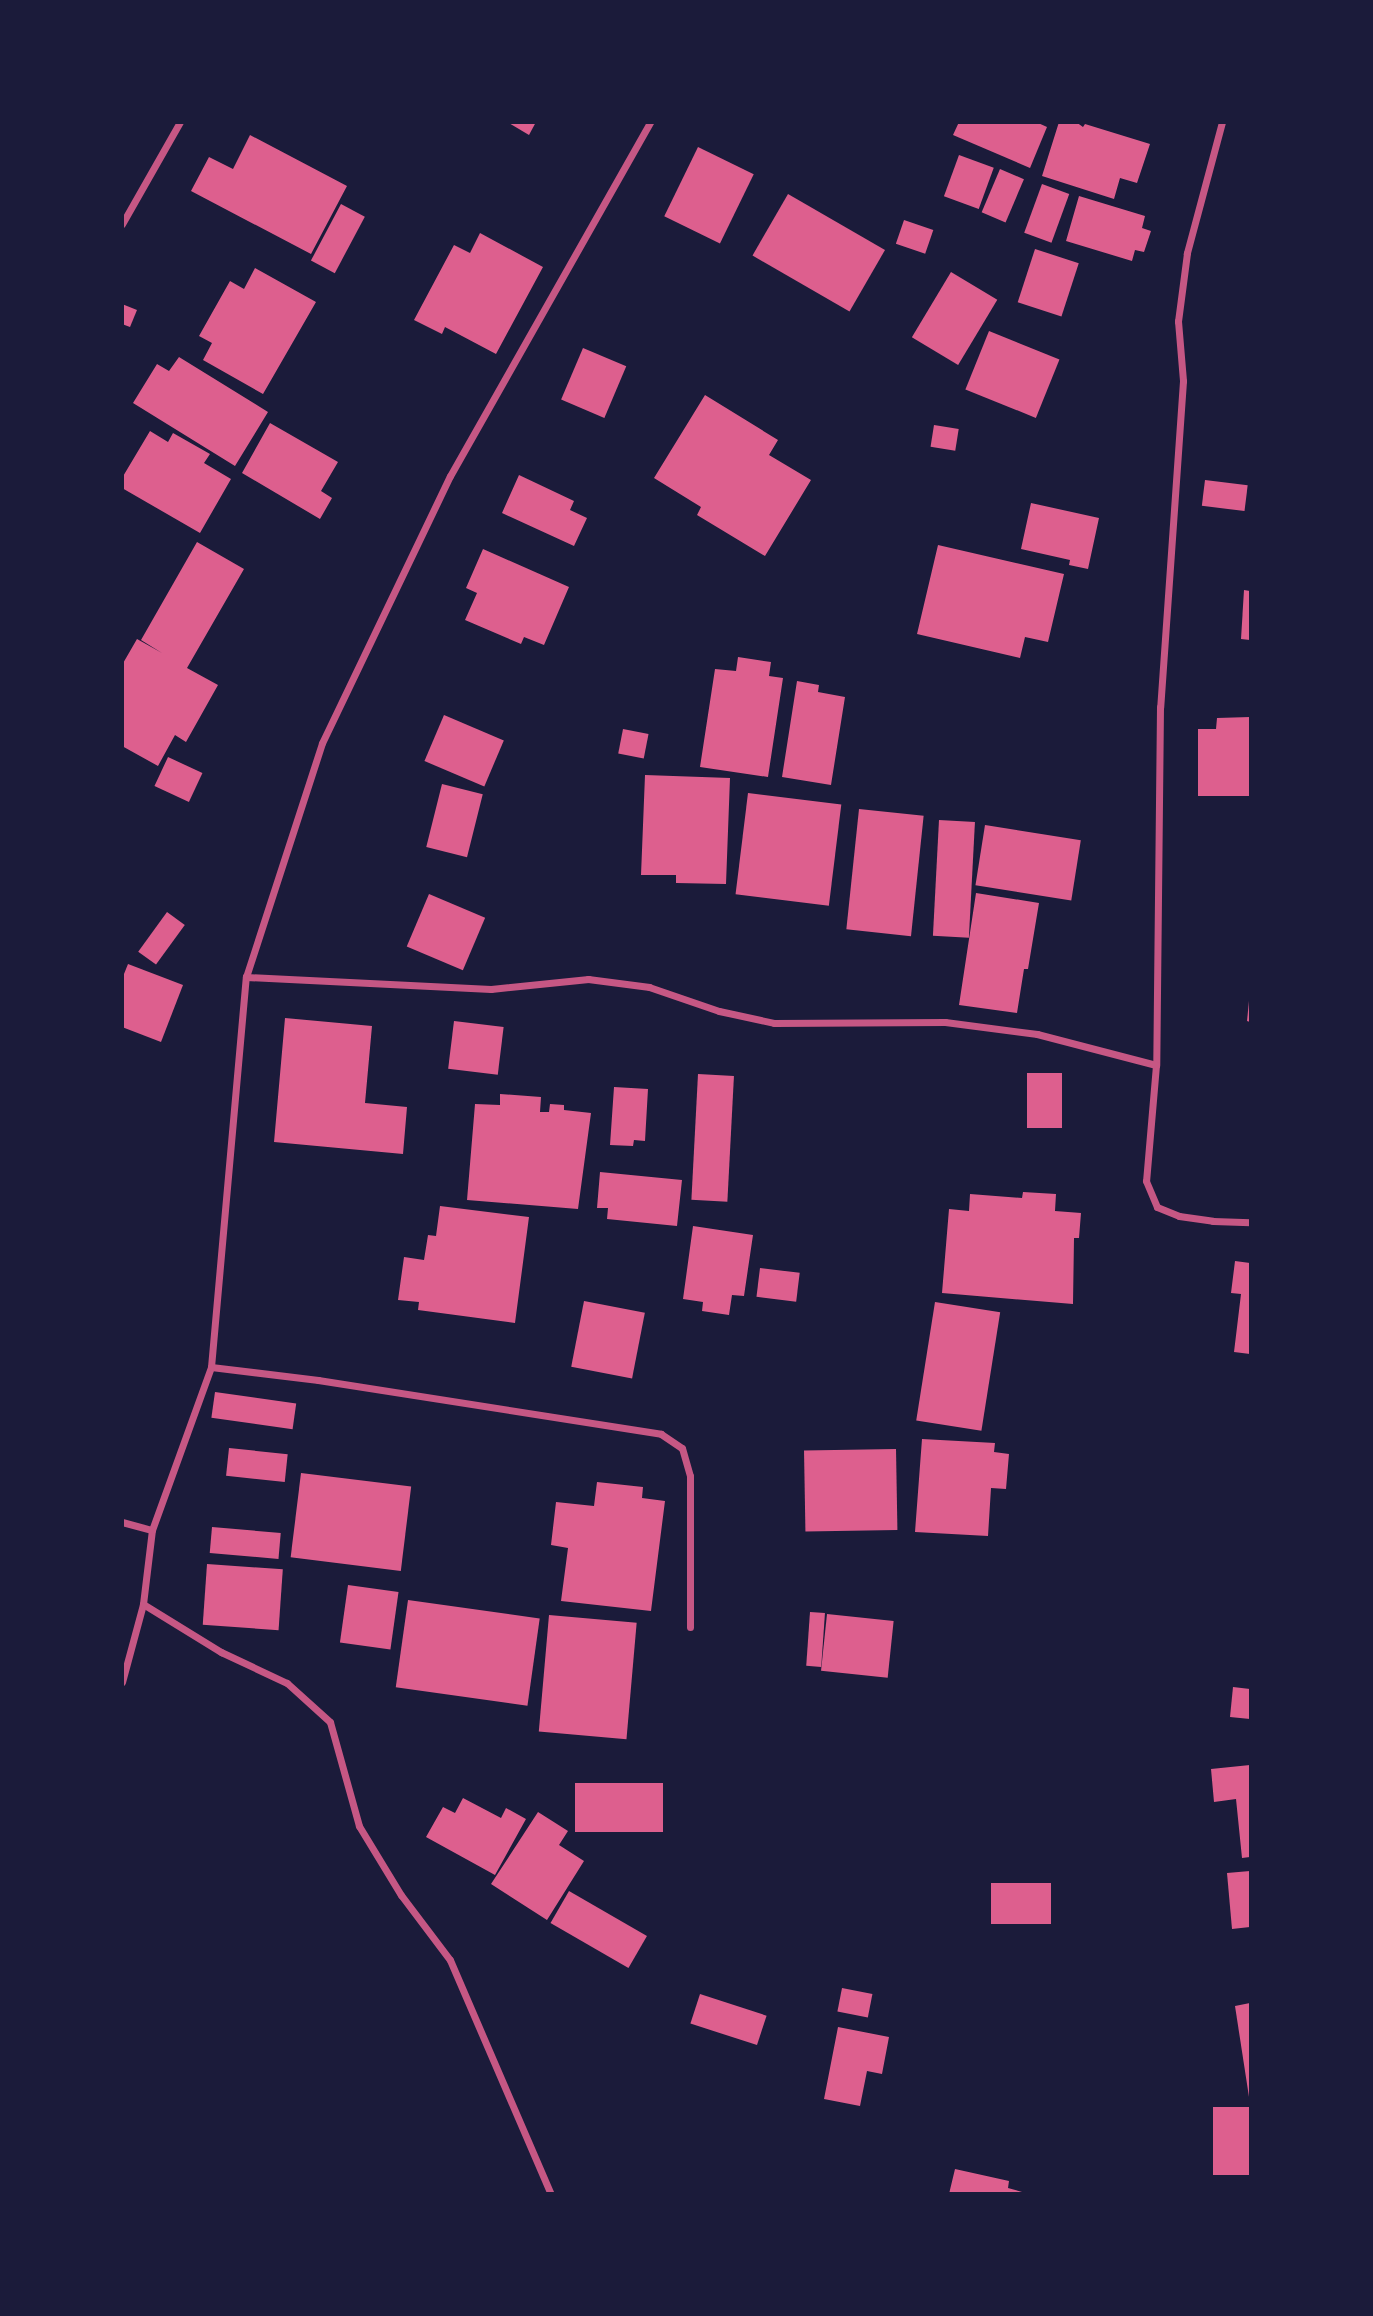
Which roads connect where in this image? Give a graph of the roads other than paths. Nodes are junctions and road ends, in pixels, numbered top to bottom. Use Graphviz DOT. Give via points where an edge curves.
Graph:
graph roads {
  1 [pos="180,122"];
  2 [pos="650,122"];
  3 [pos="1222,122"];
  4 [pos="122,224"];
  5 [pos="246,977"];
  6 [pos="1156,1065"];
  7 [pos="1251,1222"];
  8 [pos="211,1367"];
  9 [pos="122,1522"];
  10 [pos="152,1530"];
  11 [pos="143,1604"];
  12 [pos="690,1627"];
  13 [pos="122,1682"];
  14 [pos="551,2193"];
  1 -- 4 [label="street"];
  2 -- 5 [label="street" via="450,476 327,731"];
  3 -- 6 [label="street" via="1187,253 1178,321 1183,381 1160,707"];
  5 -- 6 [label="street" via="491,989 588,979 649,987 719,1011 774,1023 945,1023 1037,1034"];
  5 -- 8 [label="street"];
  6 -- 7 [label="street" via="1146,1181 1157,1207 1179,1216"];
  8 -- 10 [label="street"];
  8 -- 12 [label="street" via="661,1434 682,1448 690,1476"];
  9 -- 10 [label="street"];
  10 -- 11 [label="street"];
  11 -- 13 [label="street"];
  11 -- 14 [label="street" via="221,1653 287,1683 330,1722 359,1826 401,1895 450,1960"];
}
